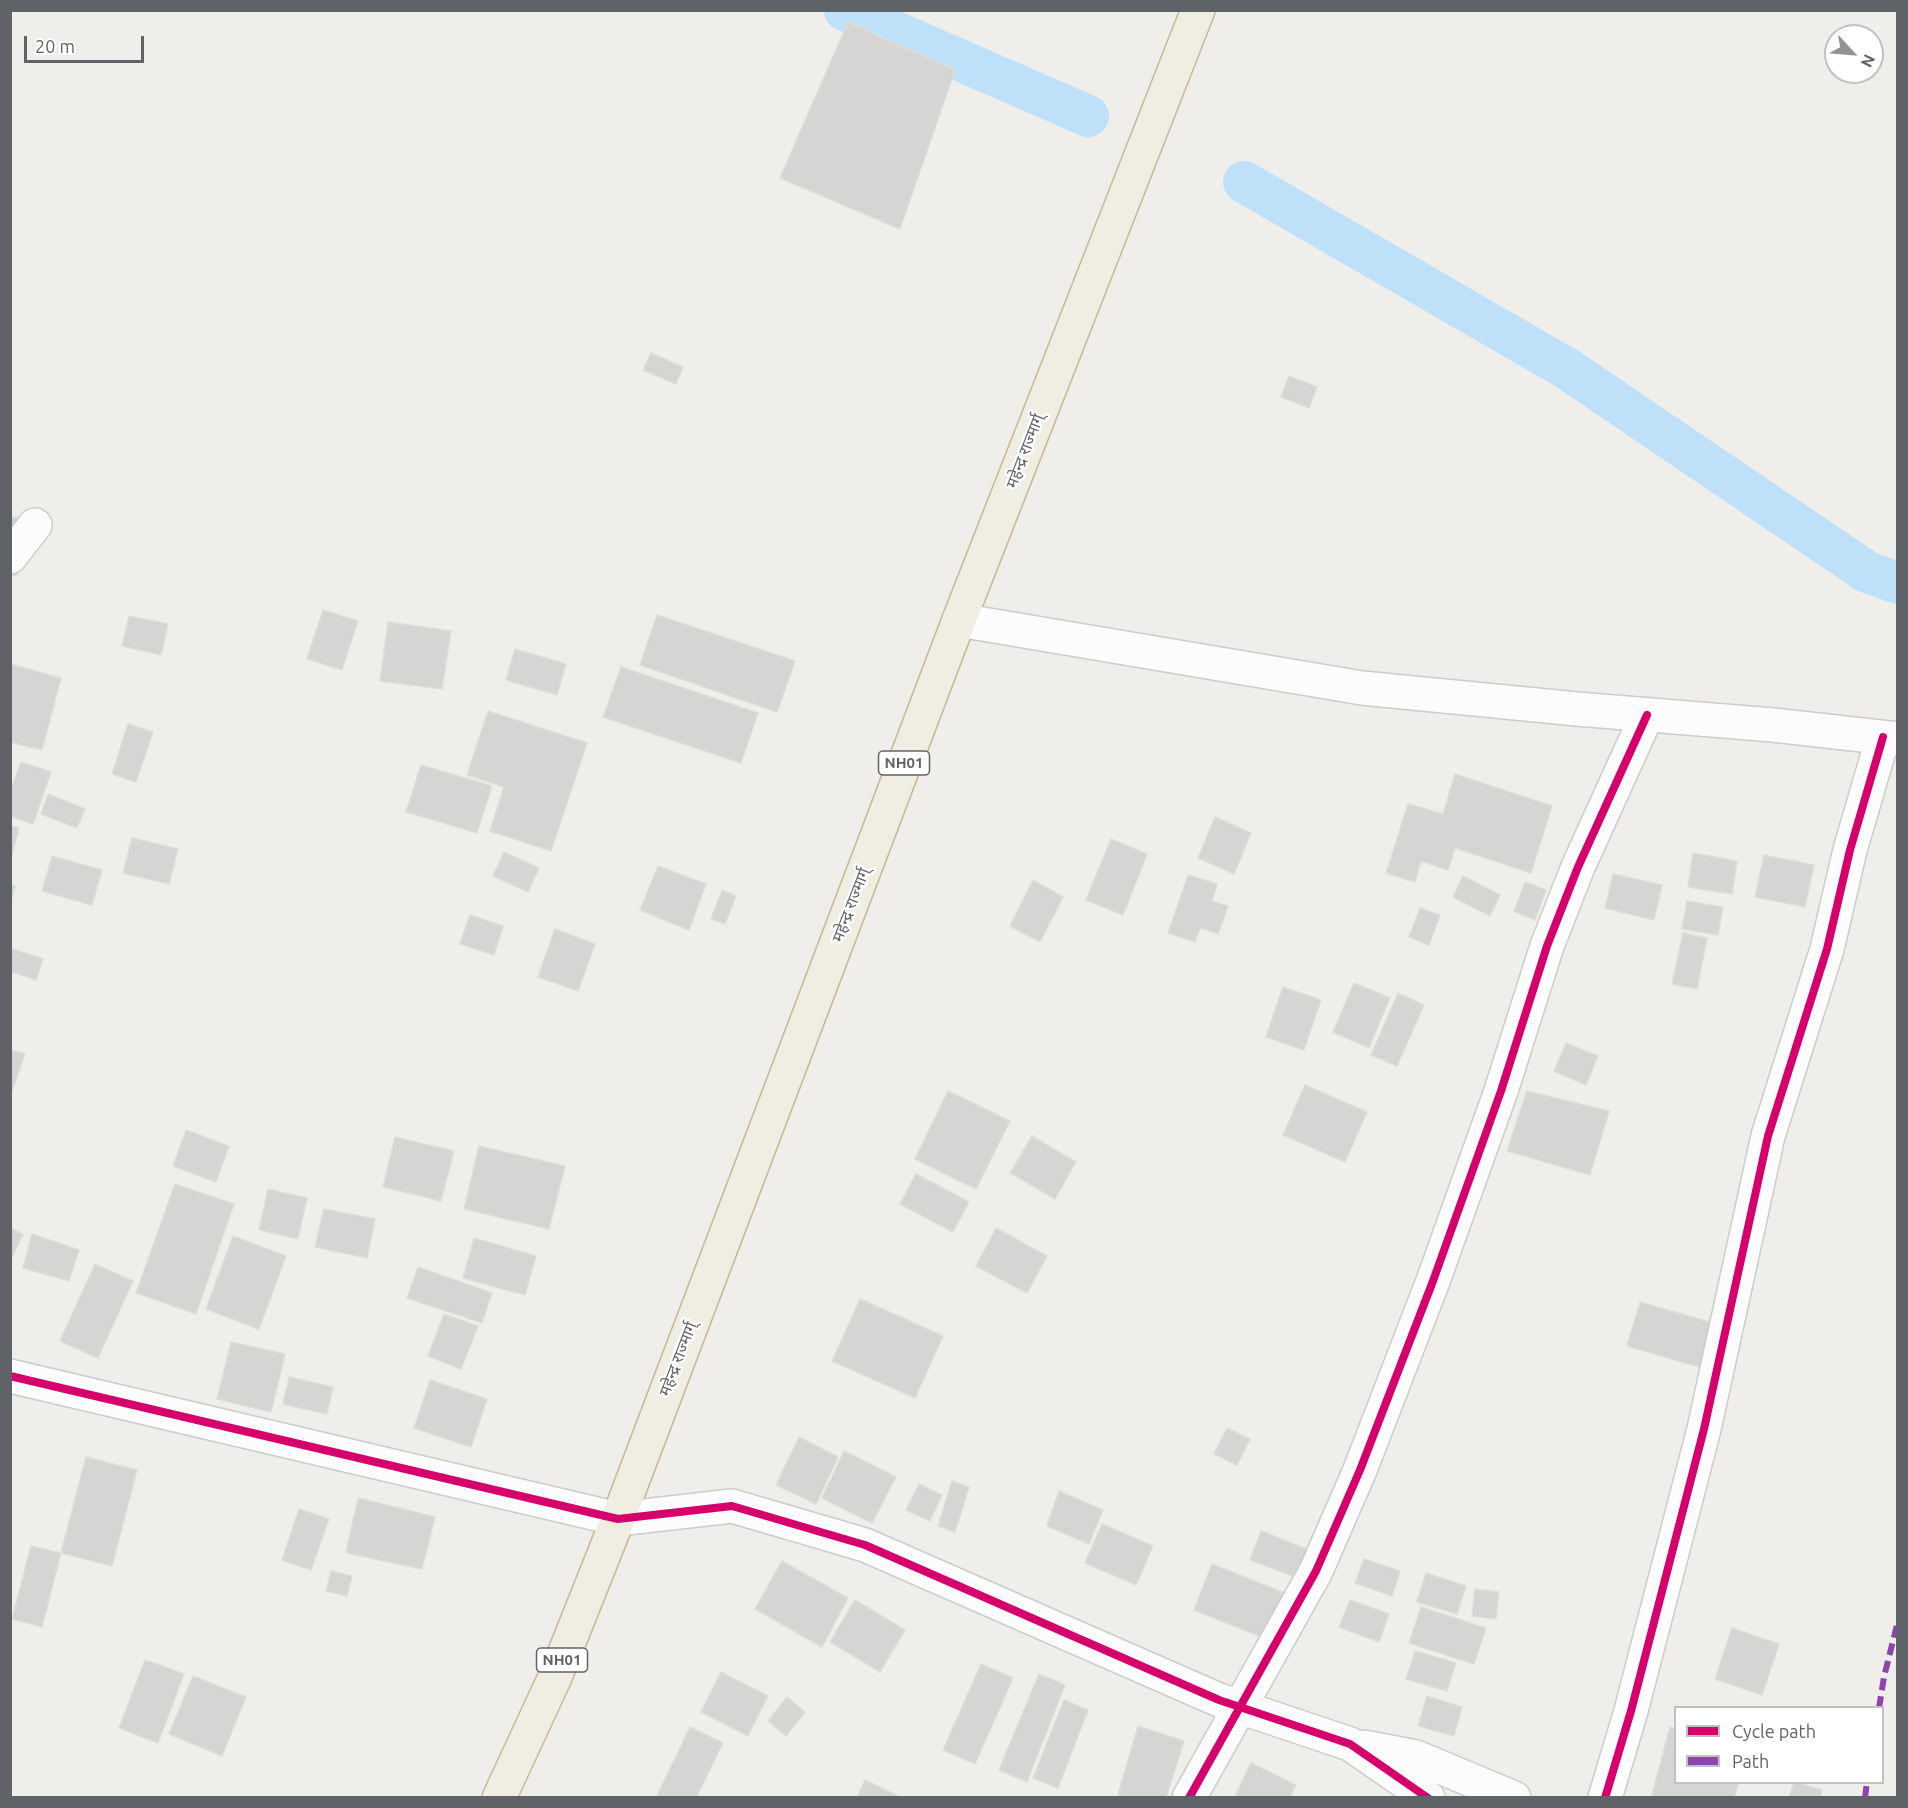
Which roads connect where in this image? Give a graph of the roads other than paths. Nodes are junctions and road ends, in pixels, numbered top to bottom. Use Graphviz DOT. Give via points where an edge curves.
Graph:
graph roads {
  1 [pos="1198,10"];
  2 [pos="35,525"];
  3 [pos="10,557"];
  4 [pos="959,620"];
  5 [pos="1647,715"];
  6 [pos="1890,738"];
  7 [pos="10,1376"];
  8 [pos="618,1519"];
  9 [pos="1241,1707"];
  10 [pos="1350,1744"];
  11 [pos="499,1797"];
  12 [pos="1190,1797"];
  13 [pos="1428,1797"];
  14 [pos="1514,1797"];
  15 [pos="1605,1797"];
  1 -- 4 [label="highway, महेन्द्र राज्मार्ग् / NH01"];
  2 -- 3 [label="street"];
  4 -- 5 [label="street" via="1362,688"];
  4 -- 8 [label="highway, महेन्द्र राज्मार्ग् / NH01"];
  5 -- 6 [label="street"];
  5 -- 9 [label="street" via="1547,946 1501,1091 1360,1470 1316,1571"];
  6 -- 15 [label="street" via="1850,850 1827,949 1768,1136 1704,1429"];
  7 -- 8 [label="street"];
  8 -- 9 [label="street" via="732,1506 865,1545"];
  8 -- 11 [label="highway, महेन्द्र राज्मार्ग् / NH01" via="555,1677"];
  9 -- 10 [label="street"];
  9 -- 12 [label="street"];
  10 -- 13 [label="street"];
  10 -- 14 [label="street" via="1416,1757"];
}
